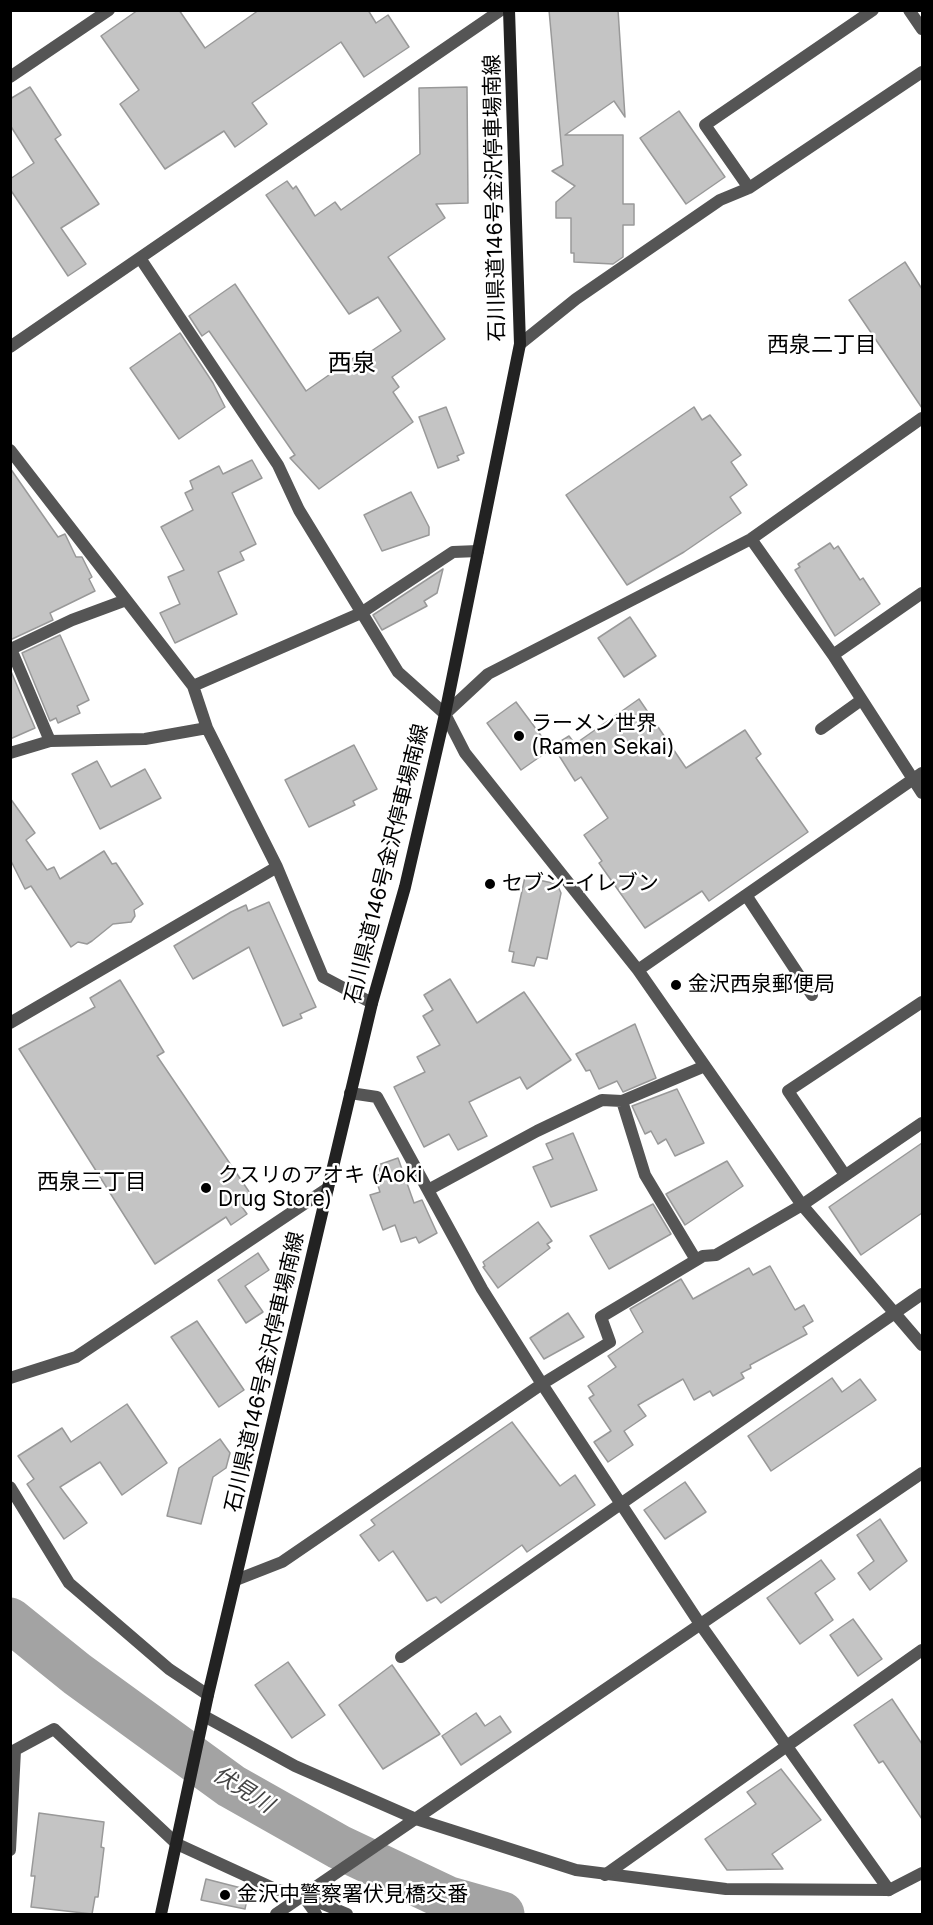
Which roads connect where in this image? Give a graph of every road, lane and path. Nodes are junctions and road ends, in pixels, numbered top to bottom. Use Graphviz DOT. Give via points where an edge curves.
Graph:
graph roads {
  1 [pos="109,10"];
  2 [pos="501,10"];
  3 [pos="509,10"];
  4 [pos="873,10"];
  5 [pos="909,10"];
  6 [pos="922,29"];
  7 [pos="922,72"];
  8 [pos="10,77"];
  9 [pos="749,188"];
  10 [pos="141,258"];
  11 [pos="520,344"];
  12 [pos="10,347"];
  13 [pos="922,418"];
  14 [pos="10,450"];
  15 [pos="751,539"];
  16 [pos="478,551"];
  17 [pos="922,593"];
  18 [pos="126,600"];
  19 [pos="361,613"];
  20 [pos="833,655"];
  21 [pos="193,686"];
  22 [pos="860,701"];
  23 [pos="445,714"];
  24 [pos="207,728"];
  25 [pos="821,729"];
  26 [pos="50,741"];
  27 [pos="10,753"];
  28 [pos="918,776"];
  29 [pos="922,793"];
  30 [pos="277,867"];
  31 [pos="746,895"];
  32 [pos="638,970"];
  33 [pos="812,995"];
  34 [pos="922,1002"];
  35 [pos="372,1003"];
  36 [pos="10,1023"];
  37 [pos="705,1066"];
  38 [pos="350,1093"];
  39 [pos="622,1101"];
  40 [pos="922,1123"];
  41 [pos="845,1175"];
  42 [pos="328,1188"];
  43 [pos="428,1190"];
  44 [pos="802,1205"];
  45 [pos="696,1260"];
  46 [pos="922,1294"];
  47 [pos="894,1313"];
  48 [pos="922,1345"];
  49 [pos="10,1378"];
  50 [pos="542,1384"];
  51 [pos="922,1473"];
  52 [pos="10,1487"];
  53 [pos="622,1505"];
  54 [pos="236,1580"];
  55 [pos="700,1624"];
  56 [pos="922,1650"];
  57 [pos="401,1657"];
  58 [pos="208,1695"];
  59 [pos="204,1716"];
  60 [pos="787,1749"];
  61 [pos="416,1819"];
  62 [pos="177,1844"];
  63 [pos="10,1850"];
  64 [pos="922,1873"];
  65 [pos="605,1875"];
  66 [pos="889,1890"];
  67 [pos="304,1896"];
  68 [pos="161,1914"];
  69 [pos="276,1914"];
  70 [pos="316,1914"];
  71 [pos="347,1914"];
  1 -- 8 [label="street"];
  2 -- 10 [label="street"];
  3 -- 11 [label="main road, 石川県道146号金沢停車場南線"];
  4 -- 9 [label="street" via="705,125"];
  5 -- 6 [label="street"];
  7 -- 9 [label="street"];
  9 -- 11 [label="street" via="720,200 576,299"];
  10 -- 12 [label="street"];
  10 -- 19 [label="street" via="278,465 299,510"];
  11 -- 16 [label="main road, 石川県道146号金沢停車場南線"];
  13 -- 15 [label="street"];
  14 -- 18 [label="street"];
  15 -- 20 [label="street"];
  15 -- 23 [label="street" via="488,674"];
  16 -- 19 [label="street" via="453,552"];
  16 -- 23 [label="main road, 石川県道146号金沢停車場南線"];
  17 -- 20 [label="street"];
  18 -- 21 [label="street"];
  18 -- 26 [label="street" via="11,649"];
  19 -- 21 [label="street"];
  19 -- 23 [label="street" via="398,672"];
  20 -- 22 [label="street"];
  21 -- 24 [label="street"];
  22 -- 25 [label="street"];
  22 -- 28 [label="street"];
  23 -- 32 [label="street" via="465,753"];
  23 -- 35 [label="main road, 石川県道146号金沢停車場南線" via="405,887"];
  24 -- 26 [label="street" via="145,739"];
  24 -- 30 [label="street"];
  26 -- 27 [label="street"];
  28 -- 29 [label="street"];
  28 -- 31 [label="street"];
  30 -- 35 [label="street" via="323,976"];
  30 -- 36 [label="street"];
  31 -- 32 [label="street"];
  31 -- 33 [label="street"];
  32 -- 37 [label="street"];
  34 -- 41 [label="street" via="789,1091"];
  35 -- 38 [label="main road, 石川県道146号金沢停車場南線"];
  37 -- 39 [label="street"];
  37 -- 44 [label="street"];
  38 -- 42 [label="main road, 石川県道146号金沢停車場南線"];
  38 -- 43 [label="street" via="377,1097"];
  39 -- 43 [label="street" via="602,1100 591,1105"];
  39 -- 45 [label="street" via="645,1175"];
  40 -- 41 [label="street"];
  41 -- 44 [label="street"];
  42 -- 49 [label="street" via="76,1357"];
  42 -- 54 [label="main road, 石川県道146号金沢停車場南線"];
  43 -- 50 [label="street" via="482,1289"];
  44 -- 45 [label="street" via="716,1255"];
  44 -- 47 [label="street"];
  45 -- 50 [label="street" via="601,1317 609,1342"];
  46 -- 47 [label="street"];
  47 -- 48 [label="street"];
  47 -- 53 [label="street"];
  50 -- 53 [label="street"];
  50 -- 54 [label="street" via="282,1562"];
  51 -- 55 [label="street"];
  52 -- 58 [label="street" via="69,1583 169,1669"];
  53 -- 55 [label="street"];
  53 -- 57 [label="street"];
  54 -- 58 [label="main road, 石川県道146号金沢停車場南線"];
  55 -- 60 [label="street"];
  55 -- 61 [label="street"];
  56 -- 60 [label="street"];
  58 -- 59 [label="main road, 石川県道146号金沢停車場南線"];
  59 -- 61 [label="street" via="295,1766"];
  59 -- 62 [label="main road, 石川県道146号金沢停車場南線"];
  60 -- 65 [label="street"];
  60 -- 66 [label="street"];
  61 -- 65 [label="street" via="576,1870"];
  61 -- 67 [label="street"];
  62 -- 63 [label="street" via="54,1729 15,1749"];
  62 -- 67 [label="street" via="275,1888"];
  62 -- 68 [label="main road"];
  64 -- 66 [label="street"];
  65 -- 66 [label="street" via="726,1889"];
  67 -- 69 [label="street"];
  67 -- 70 [label="street"];
  67 -- 71 [label="street"];
}
